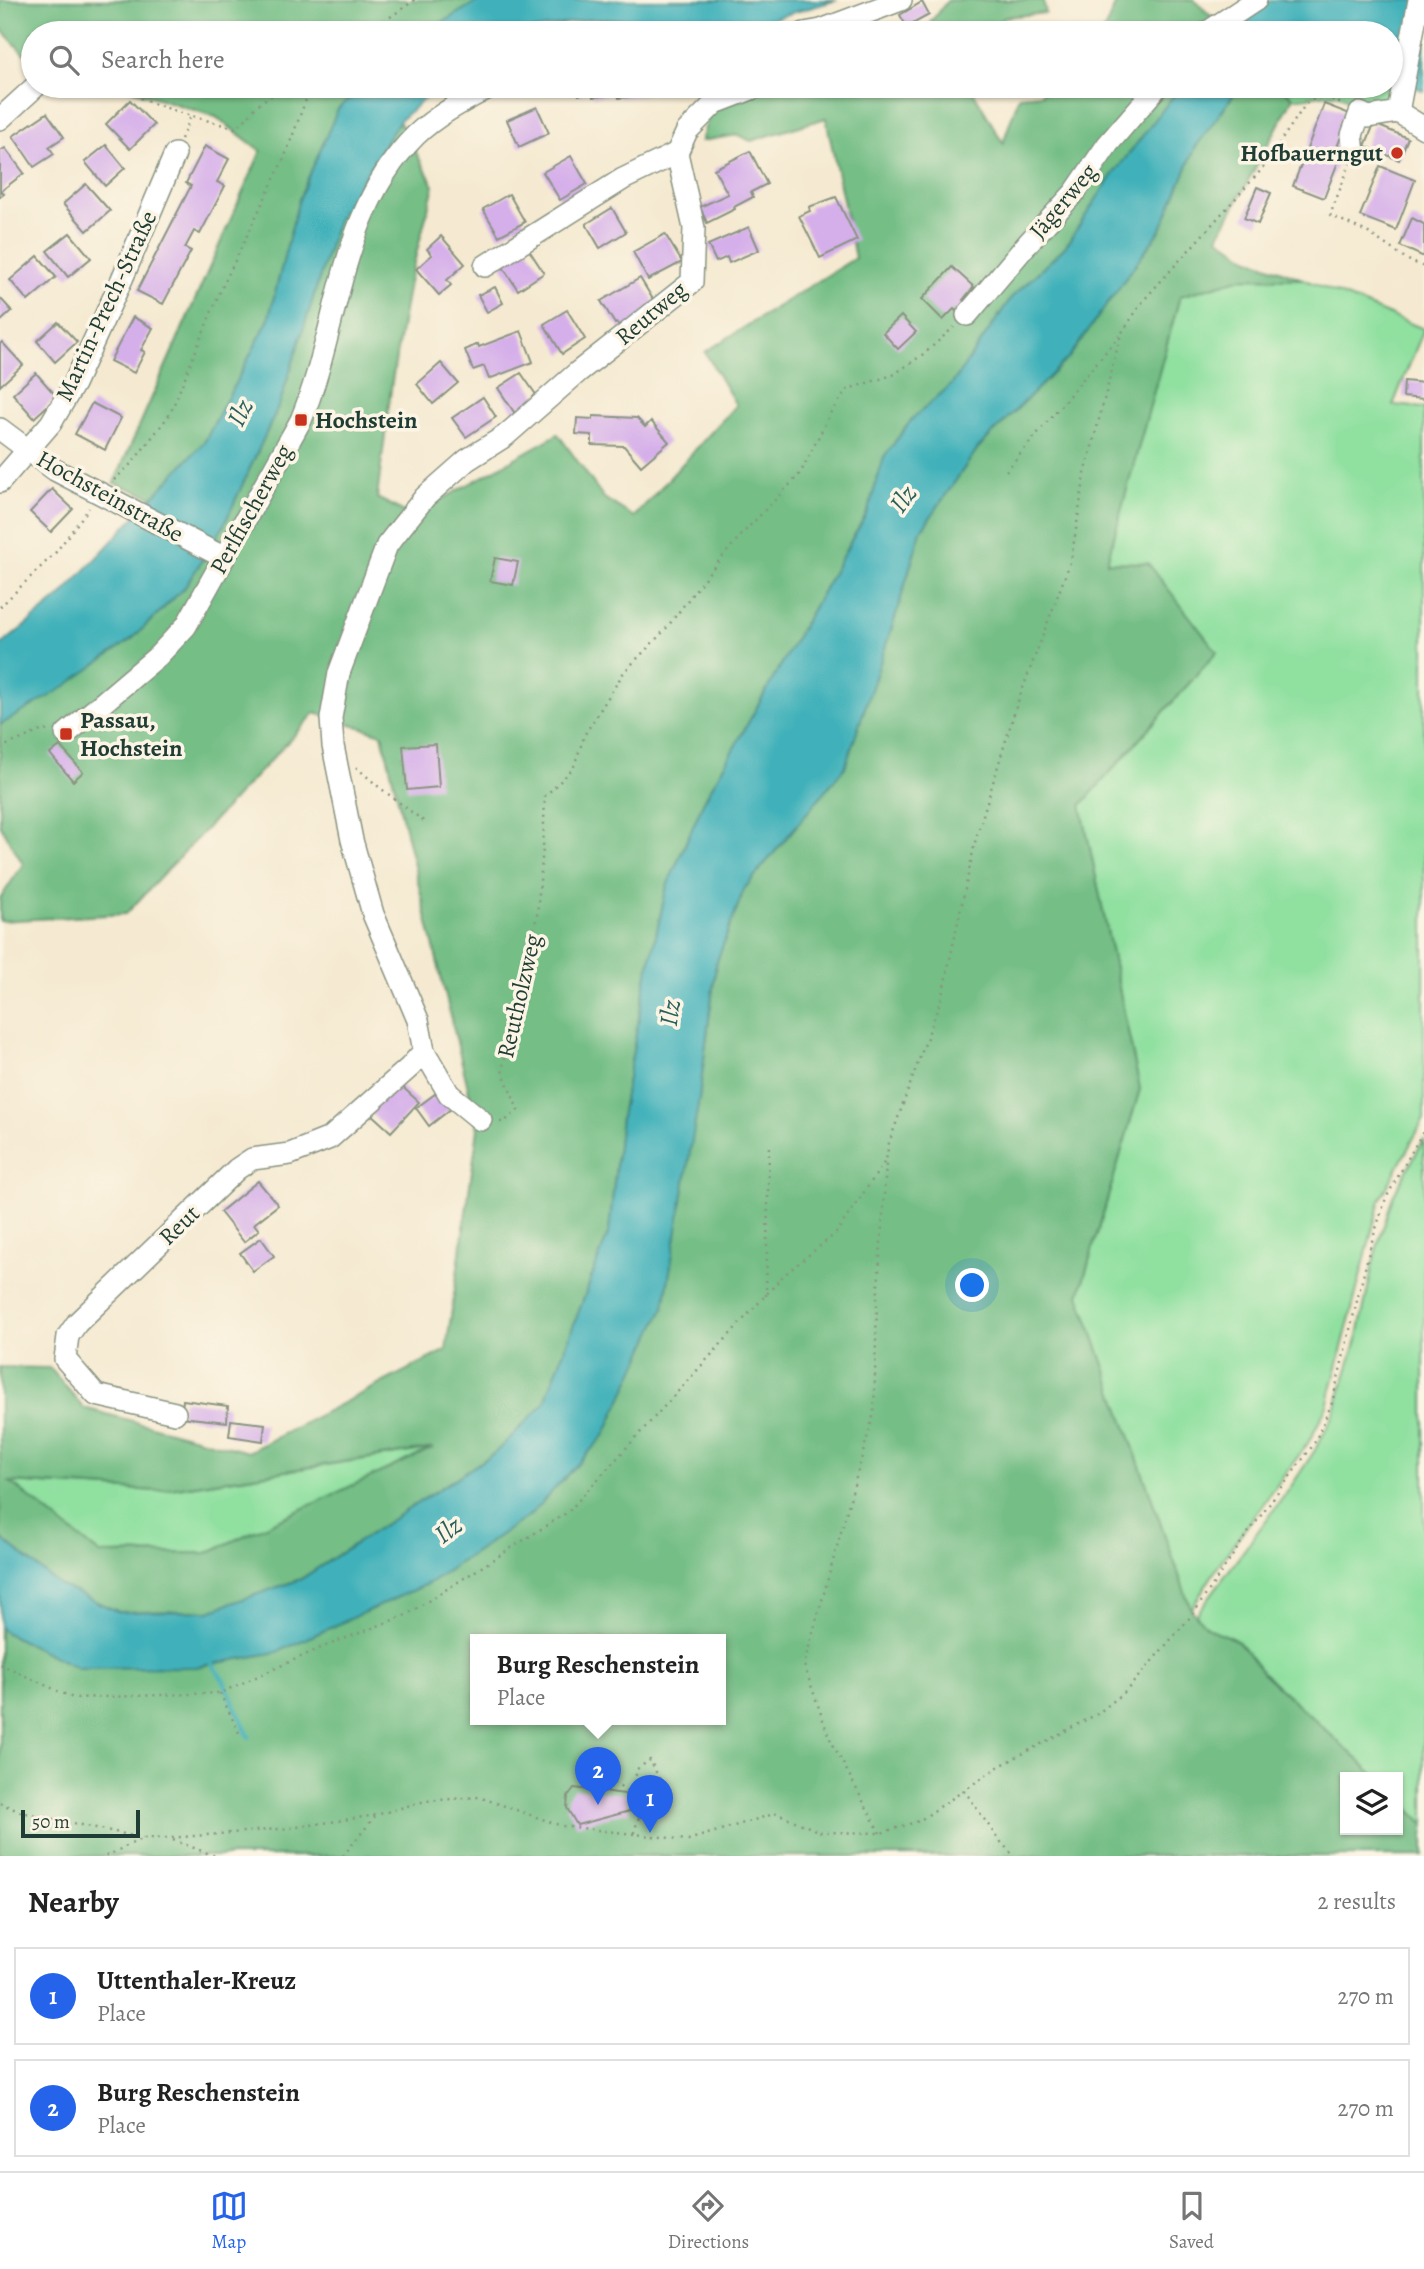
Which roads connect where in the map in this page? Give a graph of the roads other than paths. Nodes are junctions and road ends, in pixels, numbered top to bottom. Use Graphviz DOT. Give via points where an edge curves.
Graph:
graph roads {
  1 [pos="901,0"];
  2 [pos="1256,0"];
  3 [pos="1419,0"];
  4 [pos="876,10"];
  5 [pos="846,21"];
  6 [pos="863,21"];
  7 [pos="1224,21"];
  8 [pos="1403,84"];
  9 [pos="23,98"];
  10 [pos="470,98"];
  11 [pos="728,98"];
  12 [pos="1148,98"];
  13 [pos="1400,98"];
  14 [pos="1399,105"];
  15 [pos="0,119"];
  16 [pos="1424,128"];
  17 [pos="677,153"];
  18 [pos="1354,153"];
  19 [pos="175,154"];
  20 [pos="485,266"];
  21 [pos="967,315"];
  22 [pos="0,429"];
  23 [pos="28,452"];
  24 [pos="0,482"];
  25 [pos="217,554"];
  26 [pos="66,734"];
  27 [pos="424,1051"];
  28 [pos="481,1120"];
  29 [pos="175,1413"];
  1 -- 4 [label="street"];
  2 -- 7 [label="street"];
  3 -- 8 [label="street"];
  4 -- 5 [label="street"];
  4 -- 6 [label="street"];
  9 -- 15 [label="street"];
  10 -- 25 [label="street, Perlfischerweg" via="418,133 397,155 371,197 352,245 309,401 265,485"];
  11 -- 17 [label="street" via="715,103 687,131"];
  12 -- 21 [label="street, Jägerweg" via="1075,192"];
  13 -- 14 [label="street"];
  14 -- 16 [label="street"];
  14 -- 18 [label="street" via="1368,117 1360,113 1352,135"];
  17 -- 20 [label="street" via="623,180"];
  17 -- 27 [label="street, Reutweg" via="694,228 692,282 425,497 387,545 337,684 331,719 333,746 352,840 373,914 418,1020"];
  19 -- 23 [label="street, Martin-Prech-Straße" via="74,384"];
  22 -- 23 [label="street, Hochsteinstraße"];
  23 -- 24 [label="street, Martin-Prech-Straße"];
  23 -- 25 [label="street, Hochsteinstraße"];
  25 -- 26 [label="street, Perlfischerweg" via="186,626 158,656"];
  27 -- 28 [label="street" via="449,1094"];
  27 -- 29 [label="street, Reut" via="330,1138 290,1154 252,1159 237,1169 68,1336 65,1359 96,1395"];
}
